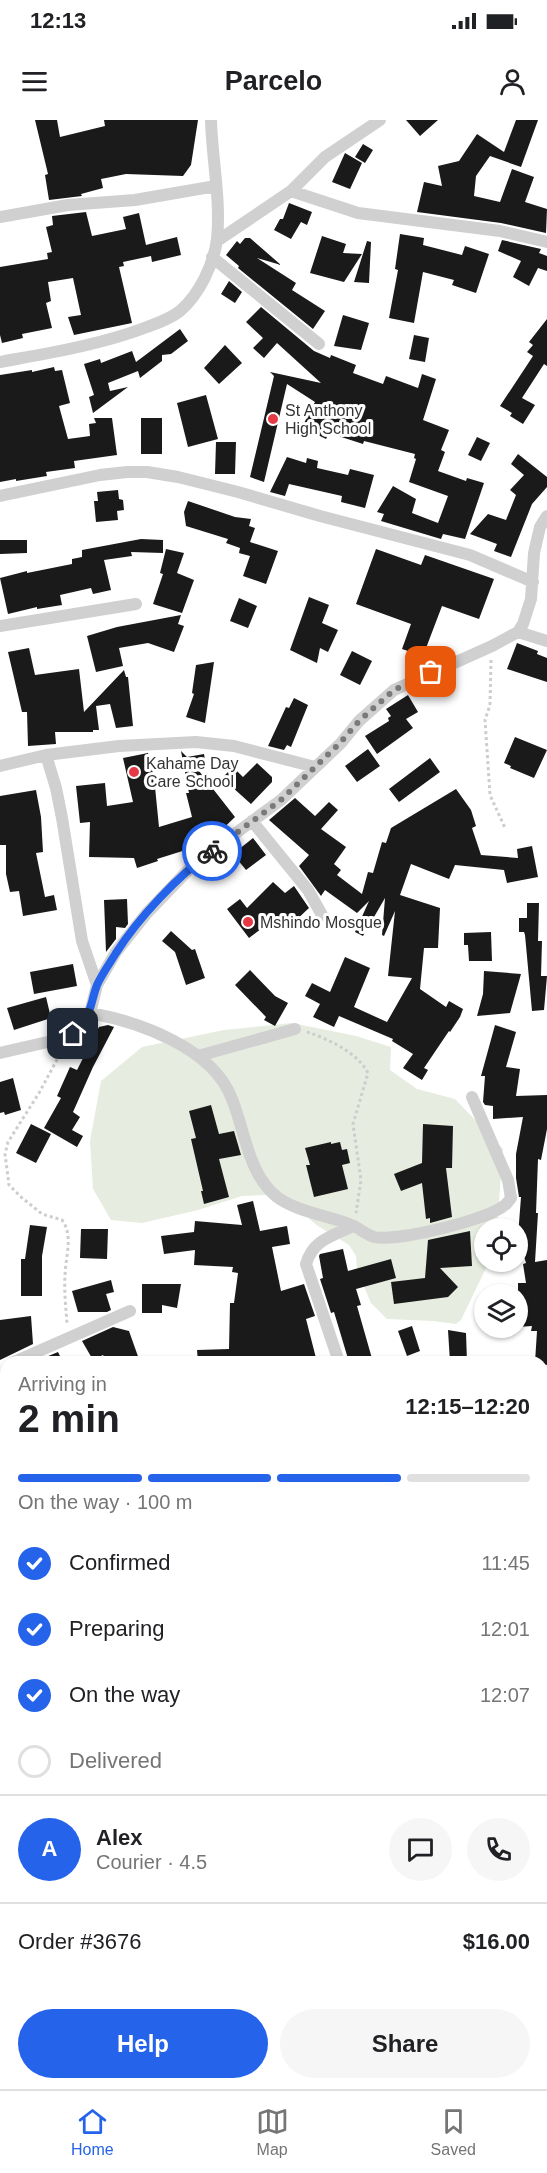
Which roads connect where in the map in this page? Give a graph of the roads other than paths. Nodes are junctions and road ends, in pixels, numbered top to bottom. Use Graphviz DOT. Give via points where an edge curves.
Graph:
graph roads {
  1 [pos="211,120"];
  2 [pos="380,120"];
  3 [pos="216,186"];
  4 [pos="291,191"];
  5 [pos="0,217"];
  6 [pos="217,241"];
  7 [pos="547,242"];
  8 [pos="213,257"];
  9 [pos="319,344"];
  10 [pos="0,362"];
  11 [pos="0,496"];
  12 [pos="547,516"];
  13 [pos="533,582"];
  14 [pos="136,604"];
  15 [pos="0,626"];
  16 [pos="518,632"];
  17 [pos="547,641"];
  18 [pos="46,755"];
  19 [pos="0,766"];
  20 [pos="315,767"];
  21 [pos="252,821"];
  22 [pos="322,915"];
  23 [pos="98,985"];
  24 [pos="90,1013"];
  25 [pos="296,1029"];
  26 [pos="0,1053"];
  27 [pos="198,1056"];
  28 [pos="472,1097"];
  29 [pos="353,1226"];
  30 [pos="129,1311"];
  31 [pos="28,1356"];
  32 [pos="337,1356"];
  1 -- 3 [label="street"];
  2 -- 4 [label="street" via="325,157"];
  3 -- 5 [label="street"];
  3 -- 6 [label="street"];
  4 -- 6 [label="street"];
  4 -- 7 [label="street" via="357,213 500,231"];
  6 -- 8 [label="street"];
  8 -- 9 [label="street"];
  8 -- 10 [label="street" via="200,287 168,319 104,340"];
  11 -- 13 [label="street" via="100,475 158,473 470,555"];
  12 -- 13 [label="street" via="536,540"];
  13 -- 16 [label="street" via="528,610"];
  14 -- 15 [label="street"];
  16 -- 17 [label="street"];
  16 -- 20 [label="street" via="394,690"];
  18 -- 19 [label="street"];
  18 -- 20 [label="street" via="119,746 218,743"];
  18 -- 23 [label="street" via="62,818 82,941"];
  20 -- 21 [label="street"];
  21 -- 22 [label="street" via="308,890"];
  21 -- 23 [label="street" via="195,863 147,913 116,952"];
  23 -- 24 [label="street"];
  24 -- 26 [label="street" via="81,1027 64,1038"];
  24 -- 27 [label="street" via="119,1018"];
  25 -- 27 [label="street"];
  27 -- 29 [label="street" via="224,1082 250,1157 277,1197"];
  28 -- 29 [label="street" via="508,1180 511,1198 506,1205 461,1223 400,1237 374,1237"];
  29 -- 32 [label="street" via="318,1243 306,1264"];
  30 -- 31 [label="street"];
}
